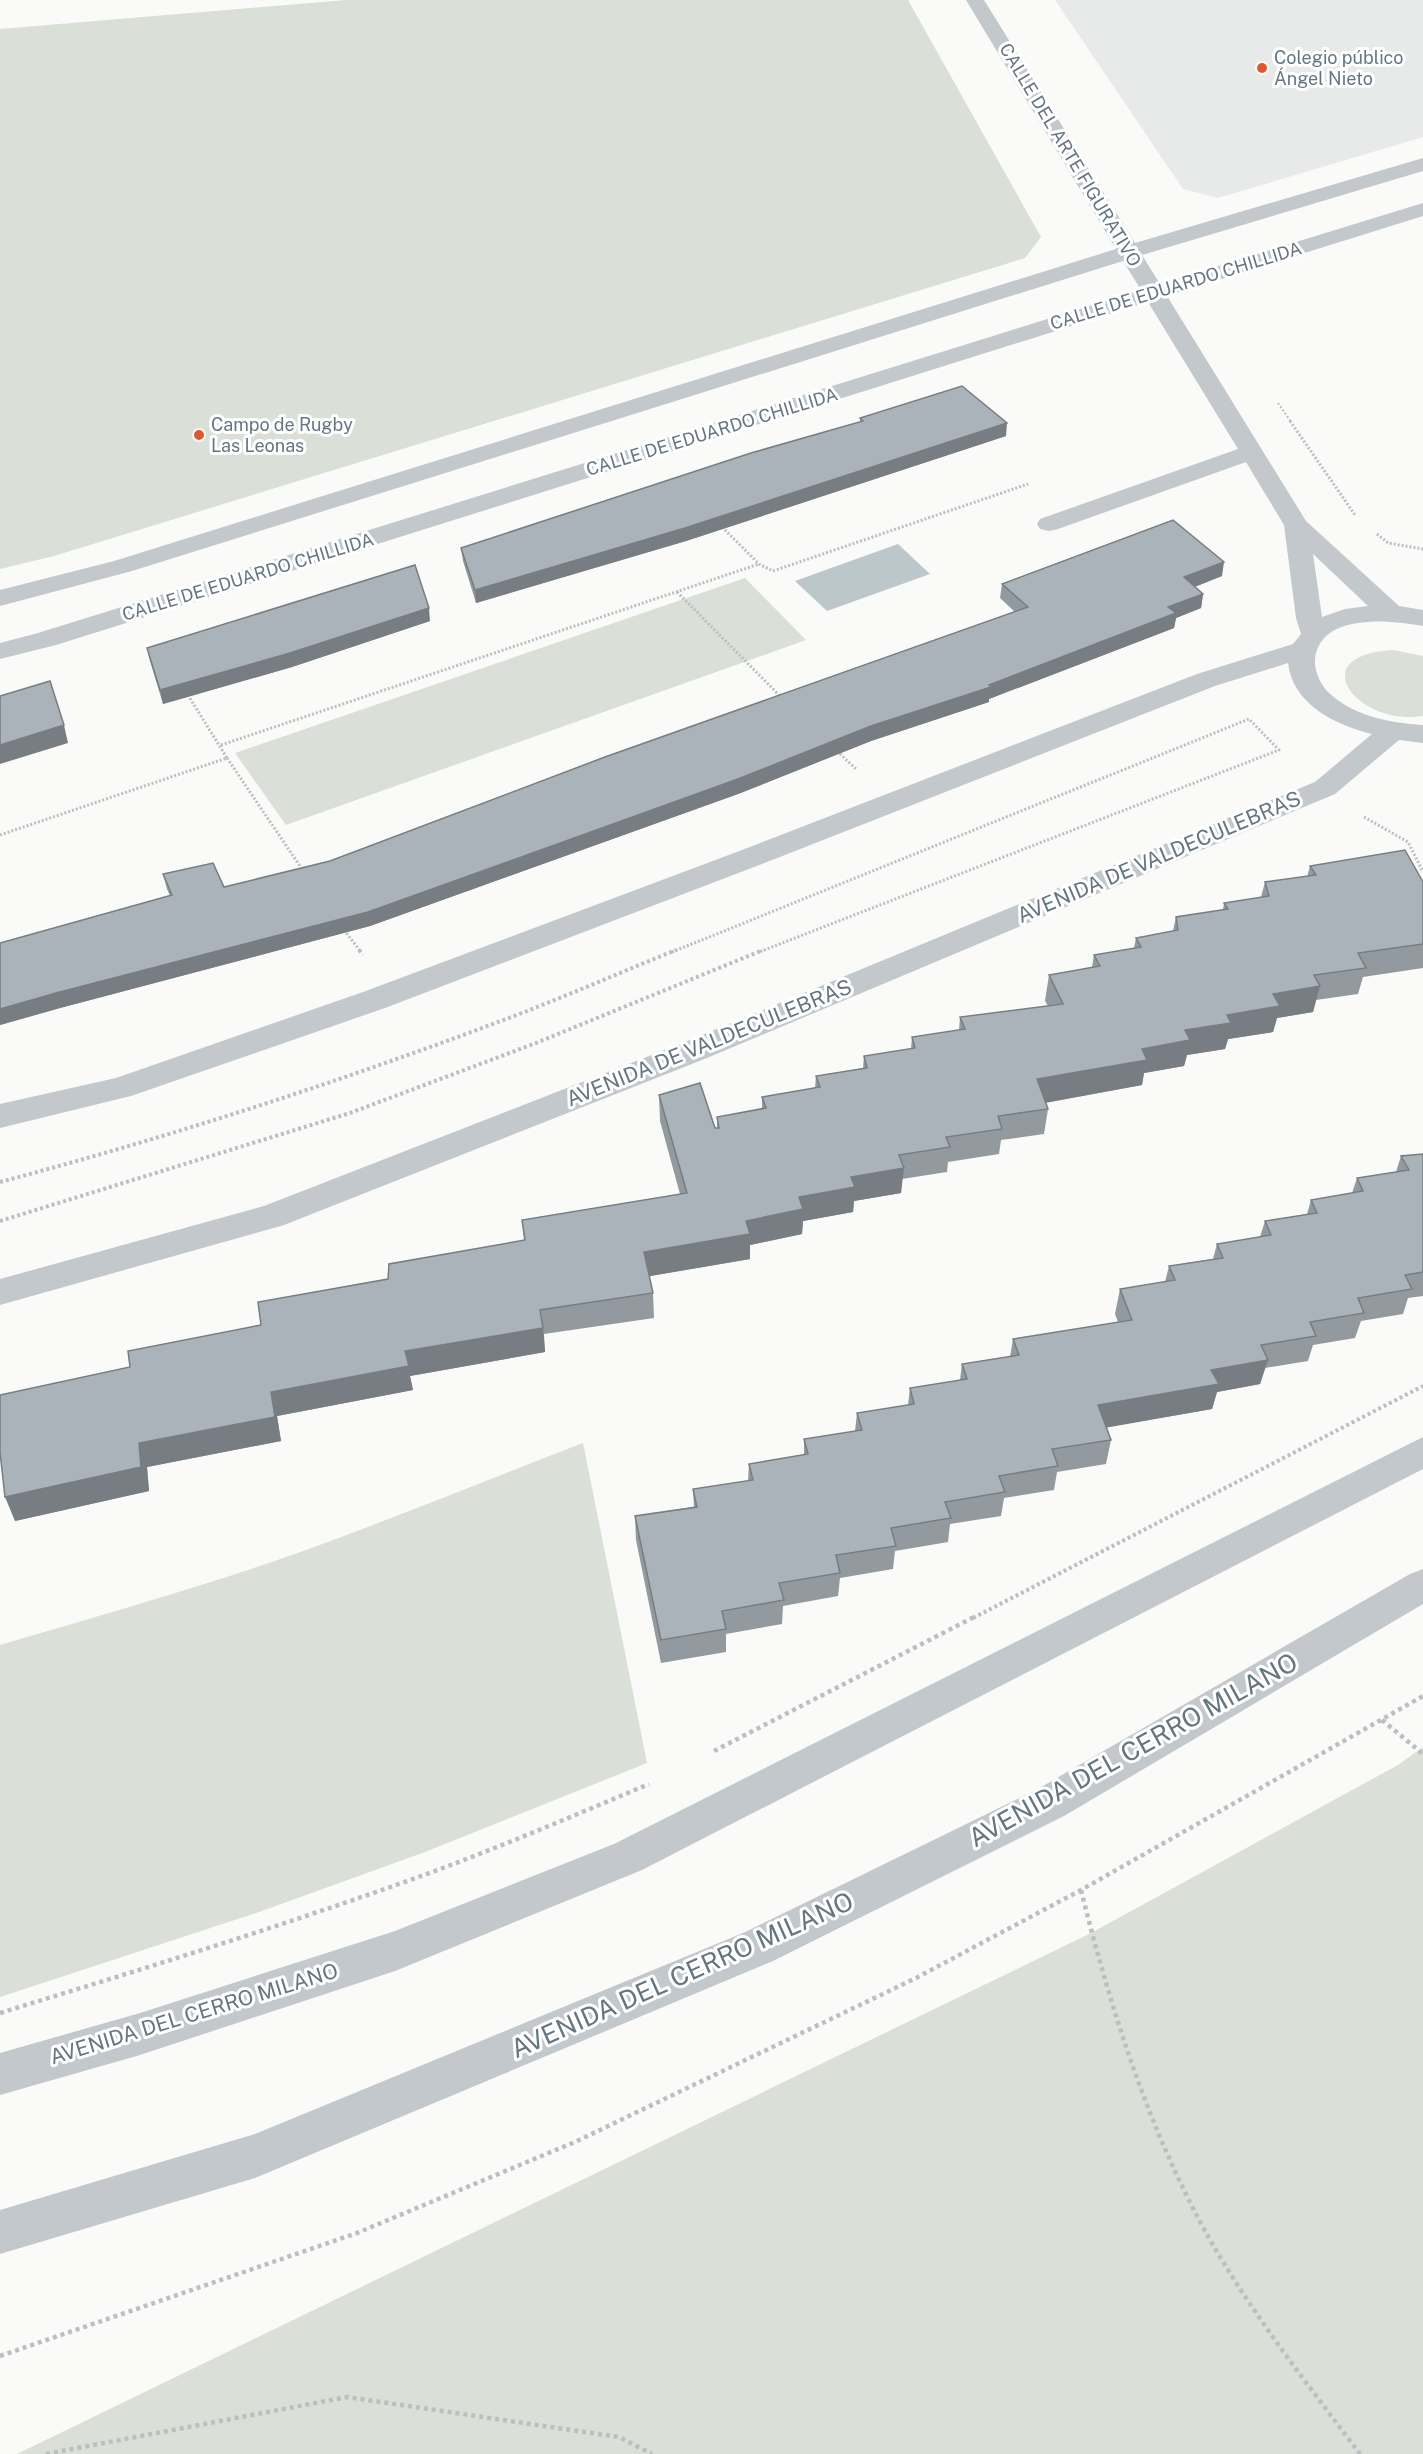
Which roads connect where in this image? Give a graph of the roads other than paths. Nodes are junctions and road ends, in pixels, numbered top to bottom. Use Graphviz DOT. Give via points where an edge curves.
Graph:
graph roads {
  1 [pos="975,0"];
  2 [pos="1423,164"];
  3 [pos="1423,209"];
  4 [pos="1129,252"];
  5 [pos="1154,293"];
  6 [pos="1252,452"];
  7 [pos="1049,524"];
  8 [pos="1296,525"];
  9 [pos="0,598"];
  10 [pos="1409,612"];
  11 [pos="1308,642"];
  12 [pos="0,651"];
  13 [pos="1405,733"];
  14 [pos="1423,758"];
  15 [pos="0,1116"];
  16 [pos="0,1292"];
  17 [pos="1423,1452"];
  18 [pos="1423,1585"];
  19 [pos="0,2074"];
  20 [pos="0,2232"];
  1 -- 4 [label="street, CALLE DEL ARTE FIGURATIVO"];
  2 -- 4 [label="street"];
  3 -- 5 [label="street, CALLE DE EDUARDO CHILLIDA"];
  4 -- 5 [label="street, CALLE DEL ARTE FIGURATIVO"];
  4 -- 9 [label="street" via="123,566"];
  5 -- 6 [label="street, CALLE DEL ARTE FIGURATIVO"];
  5 -- 12 [label="street, CALLE DE EDUARDO CHILLIDA"];
  6 -- 7 [label="street"];
  6 -- 8 [label="street, CALLE DEL ARTE FIGURATIVO"];
  8 -- 10 [label="street, CALLE DEL ARTE FIGURATIVO"];
  8 -- 11 [label="street, CALLE DEL ARTE FIGURATIVO" via="1309,618"];
  10 -- 11 [label="street" via="1346,617 1328,624"];
  11 -- 13 [label="street, CALLE DEL ARTE FIGURATIVO" via="1301,670 1311,690 1331,708 1358,723"];
  11 -- 15 [label="street" via="374,1000 120,1088"];
  13 -- 14 [label="street"];
  13 -- 16 [label="street, AVENIDA DE VALDECULEBRAS" via="1325,788 696,1050 272,1216"];
  17 -- 19 [label="street, AVENIDA DEL CERRO MILANO" via="628,1857 395,1951 140,2034"];
  18 -- 20 [label="street, AVENIDA DEL CERRO MILANO" via="1050,1803 758,1947 255,2156"];
}
